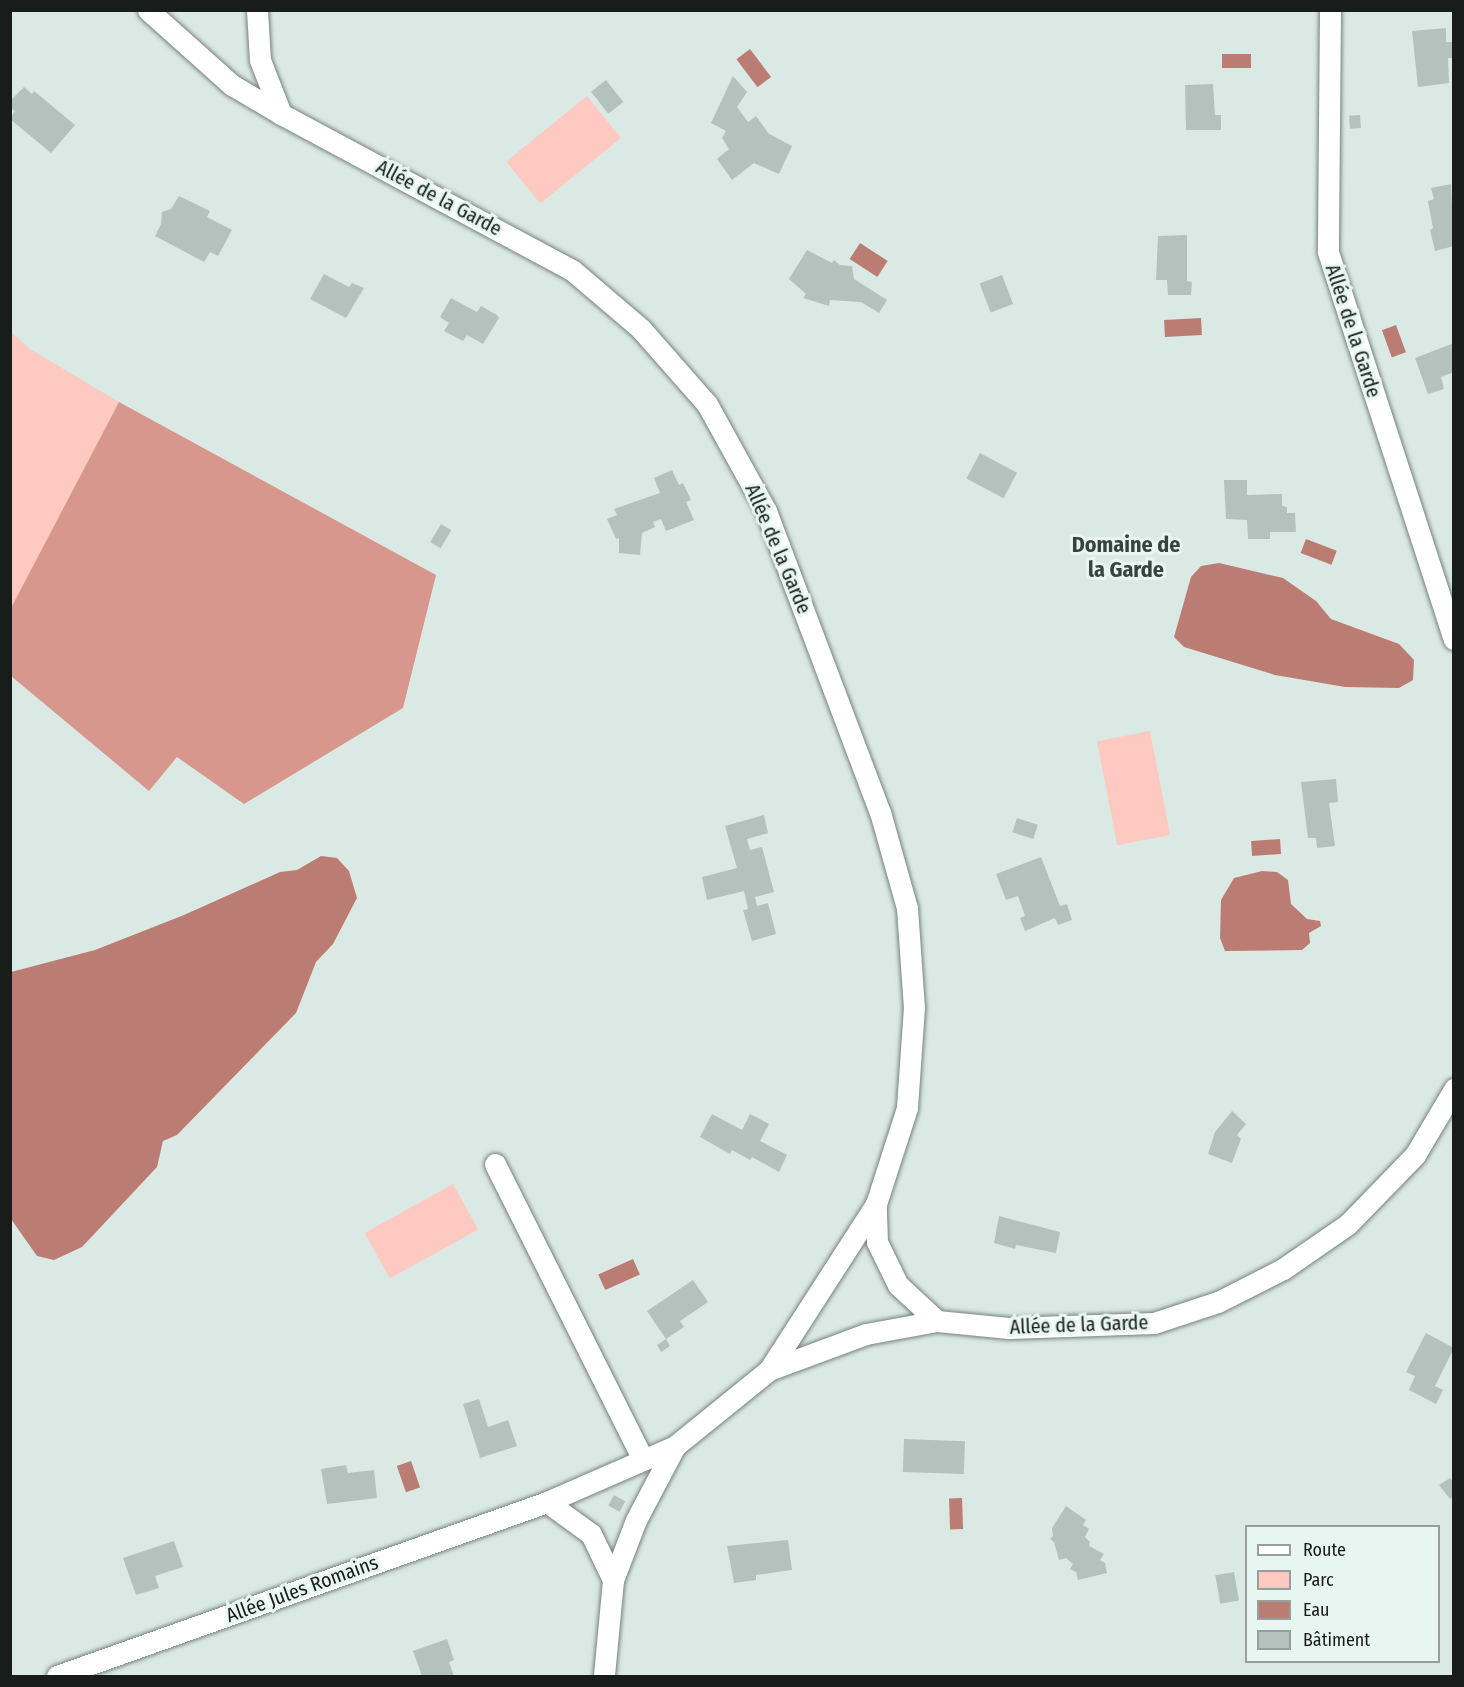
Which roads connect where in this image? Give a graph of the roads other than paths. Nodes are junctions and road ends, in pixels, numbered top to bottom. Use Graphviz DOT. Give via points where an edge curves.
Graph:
graph roads {
  1 [pos="148,10"];
  2 [pos="257,10"];
  3 [pos="1330,10"];
  4 [pos="281,114"];
  5 [pos="1454,639"];
  6 [pos="1454,1089"];
  7 [pos="495,1164"];
  8 [pos="876,1204"];
  9 [pos="937,1321"];
  10 [pos="769,1370"];
  11 [pos="675,1446"];
  12 [pos="643,1460"];
  13 [pos="548,1502"];
  14 [pos="613,1580"];
  15 [pos="57,1677"];
  16 [pos="604,1677"];
  1 -- 4 [label="street, Allée de la Garde" via="232,85"];
  2 -- 4 [label="street" via="260,60"];
  3 -- 5 [label="street, Allée de la Garde" via="1328,252"];
  4 -- 8 [label="street, Allée de la Garde" via="572,270 641,329 707,404 766,511 880,812 907,908 914,1007 907,1108"];
  6 -- 9 [label="street, Allée de la Garde" via="1415,1155 1348,1224 1283,1269 1218,1302 1154,1323 1009,1328"];
  7 -- 12 [label="street"];
  8 -- 9 [label="street, Allée de la Garde" via="878,1242 898,1285"];
  8 -- 10 [label="street, Allée de la Garde"];
  9 -- 10 [label="street, Allée de la Garde" via="866,1334"];
  10 -- 11 [label="street, Allée de la Garde"];
  11 -- 12 [label="street, Allée Jules Romains"];
  11 -- 14 [label="street, Allée de la Garde" via="636,1520"];
  12 -- 13 [label="street, Allée Jules Romains"];
  13 -- 14 [label="street" via="591,1534"];
  13 -- 15 [label="street, Allée Jules Romains"];
  14 -- 16 [label="street, Allée de la Garde"];
}
